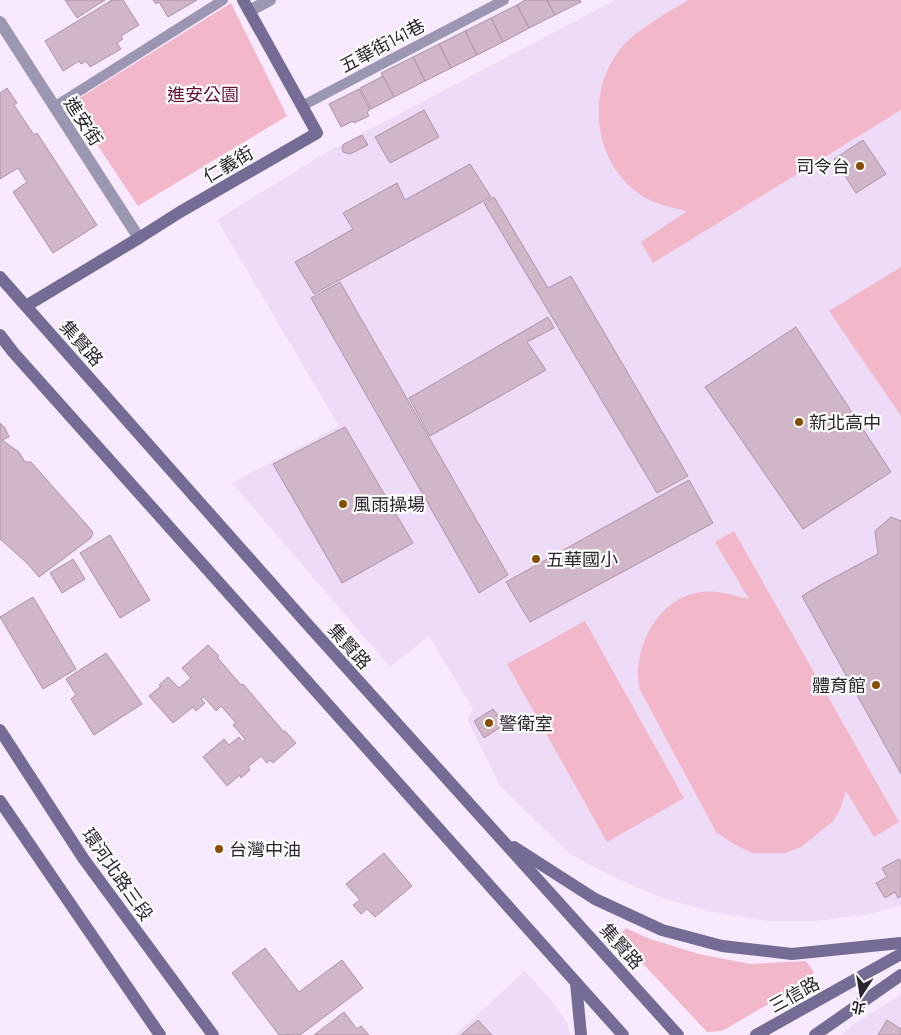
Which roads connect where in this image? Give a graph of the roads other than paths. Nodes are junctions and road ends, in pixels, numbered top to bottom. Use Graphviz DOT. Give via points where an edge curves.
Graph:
graph roads {
  1 [pos="223,0"];
  2 [pos="270,0"];
  3 [pos="504,0"];
  4 [pos="246,5"];
  5 [pos="0,22"];
  6 [pos="302,106"];
  7 [pos="54,107"];
  8 [pos="139,238"];
  9 [pos="0,277"];
  10 [pos="26,306"];
  11 [pos="0,337"];
  12 [pos="0,730"];
  13 [pos="0,801"];
  14 [pos="499,838"];
  15 [pos="901,943"];
  16 [pos="901,954"];
  17 [pos="901,975"];
  18 [pos="576,983"];
  19 [pos="829,1029"];
  20 [pos="160,1035"];
  21 [pos="213,1035"];
  22 [pos="581,1035"];
  23 [pos="623,1035"];
  24 [pos="678,1035"];
  25 [pos="756,1035"];
  26 [pos="815,1035"];
  1 -- 7 [label="lane"];
  2 -- 4 [label="street"];
  3 -- 6 [label="lane, 五華街141巷"];
  4 -- 6 [label="main road, 仁義街"];
  5 -- 7 [label="street, 進安街"];
  6 -- 8 [label="main road, 仁義街" via="317,133"];
  7 -- 8 [label="street, 進安街"];
  8 -- 10 [label="main road, 仁義街"];
  9 -- 10 [label="main road, 集賢路"];
  10 -- 14 [label="main road, 集賢路"];
  11 -- 18 [label="main road"];
  12 -- 21 [label="main road, 環河北路三段" via="83,858"];
  13 -- 20 [label="main road"];
  14 -- 15 [label="main road" via="595,899 662,930 722,946 792,954"];
  14 -- 24 [label="main road, 集賢路"];
  16 -- 25 [label="main road, 三信路"];
  17 -- 19 [label="main road"];
  18 -- 22 [label="main road"];
  18 -- 23 [label="main road"];
  19 -- 26 [label="main road"];
}
